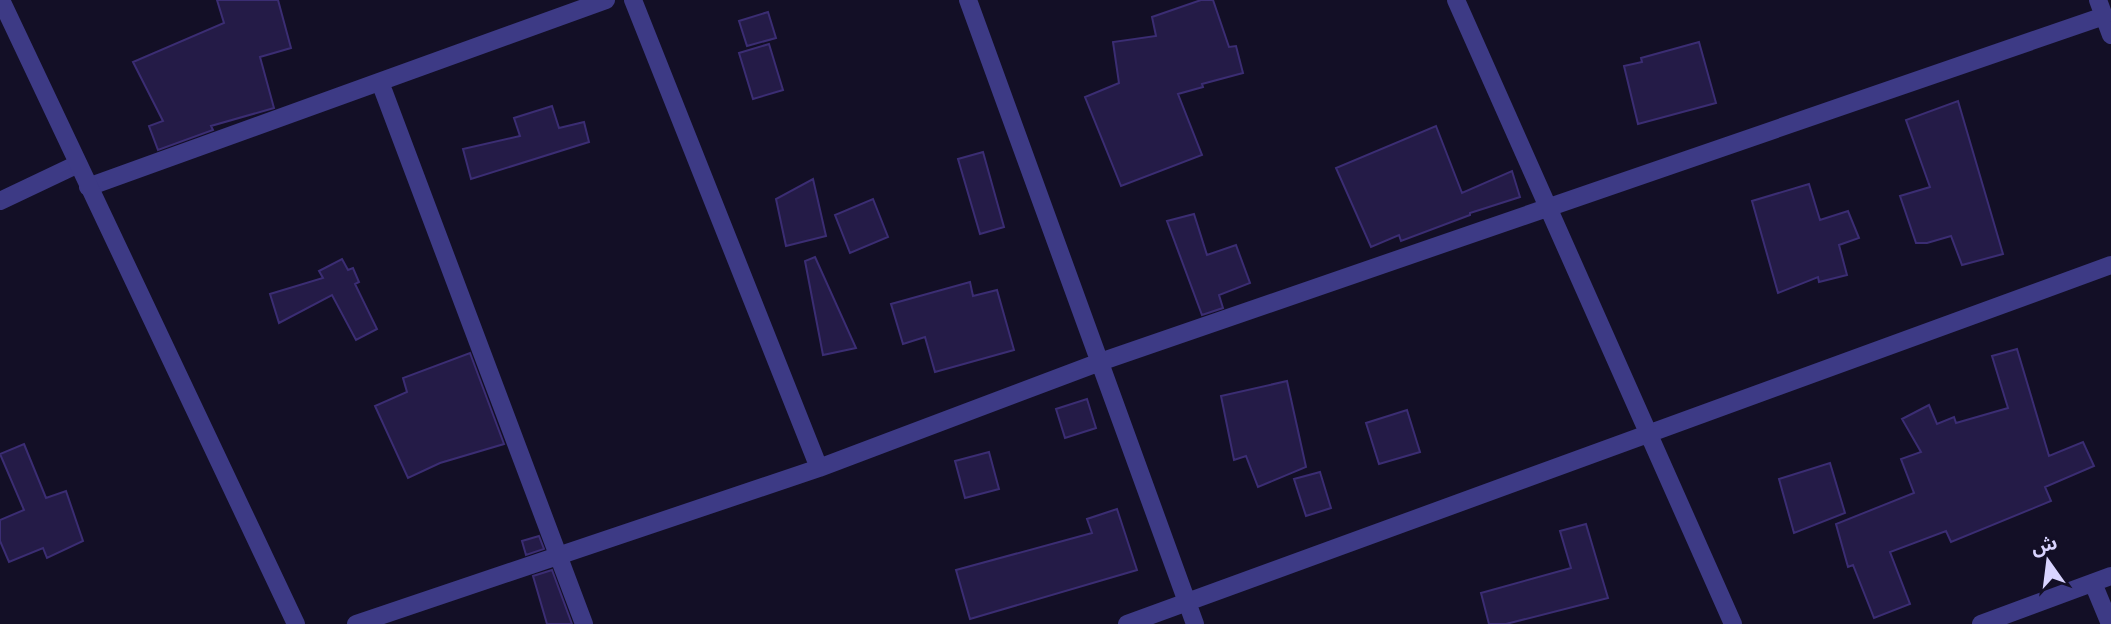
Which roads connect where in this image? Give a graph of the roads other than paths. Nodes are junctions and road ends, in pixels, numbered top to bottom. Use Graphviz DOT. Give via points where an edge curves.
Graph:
graph roads {
  1 [pos="1,0"];
  2 [pos="606,0"];
  3 [pos="633,0"];
  4 [pos="968,0"];
  5 [pos="1456,0"];
  6 [pos="2101,8"];
  7 [pos="2111,34"];
  8 [pos="380,82"];
  9 [pos="78,164"];
  10 [pos="88,187"];
  11 [pos="0,201"];
  12 [pos="1549,208"];
  13 [pos="2111,265"];
  14 [pos="1100,362"];
  15 [pos="1649,433"];
  16 [pos="819,468"];
  17 [pos="559,556"];
  18 [pos="2111,576"];
  19 [pos="2092,583"];
  20 [pos="1187,603"];
  21 [pos="296,624"];
  22 [pos="356,624"];
  23 [pos="584,624"];
  24 [pos="1127,624"];
  25 [pos="1195,624"];
  26 [pos="1733,624"];
  27 [pos="1981,624"];
  28 [pos="2110,624"];
  1 -- 9 [label="street"];
  2 -- 8 [label="street"];
  3 -- 16 [label="street"];
  4 -- 14 [label="street"];
  5 -- 12 [label="street"];
  6 -- 7 [label="street"];
  6 -- 12 [label="street"];
  8 -- 10 [label="street"];
  8 -- 17 [label="street"];
  9 -- 10 [label="street"];
  9 -- 11 [label="street"];
  10 -- 21 [label="street"];
  12 -- 14 [label="street"];
  12 -- 15 [label="street"];
  13 -- 15 [label="street"];
  14 -- 16 [label="street"];
  14 -- 20 [label="street"];
  15 -- 20 [label="street"];
  15 -- 26 [label="street"];
  16 -- 17 [label="street"];
  17 -- 22 [label="street"];
  17 -- 23 [label="street"];
  18 -- 19 [label="street"];
  19 -- 27 [label="street"];
  19 -- 28 [label="street"];
  20 -- 24 [label="street"];
  20 -- 25 [label="street"];
}
